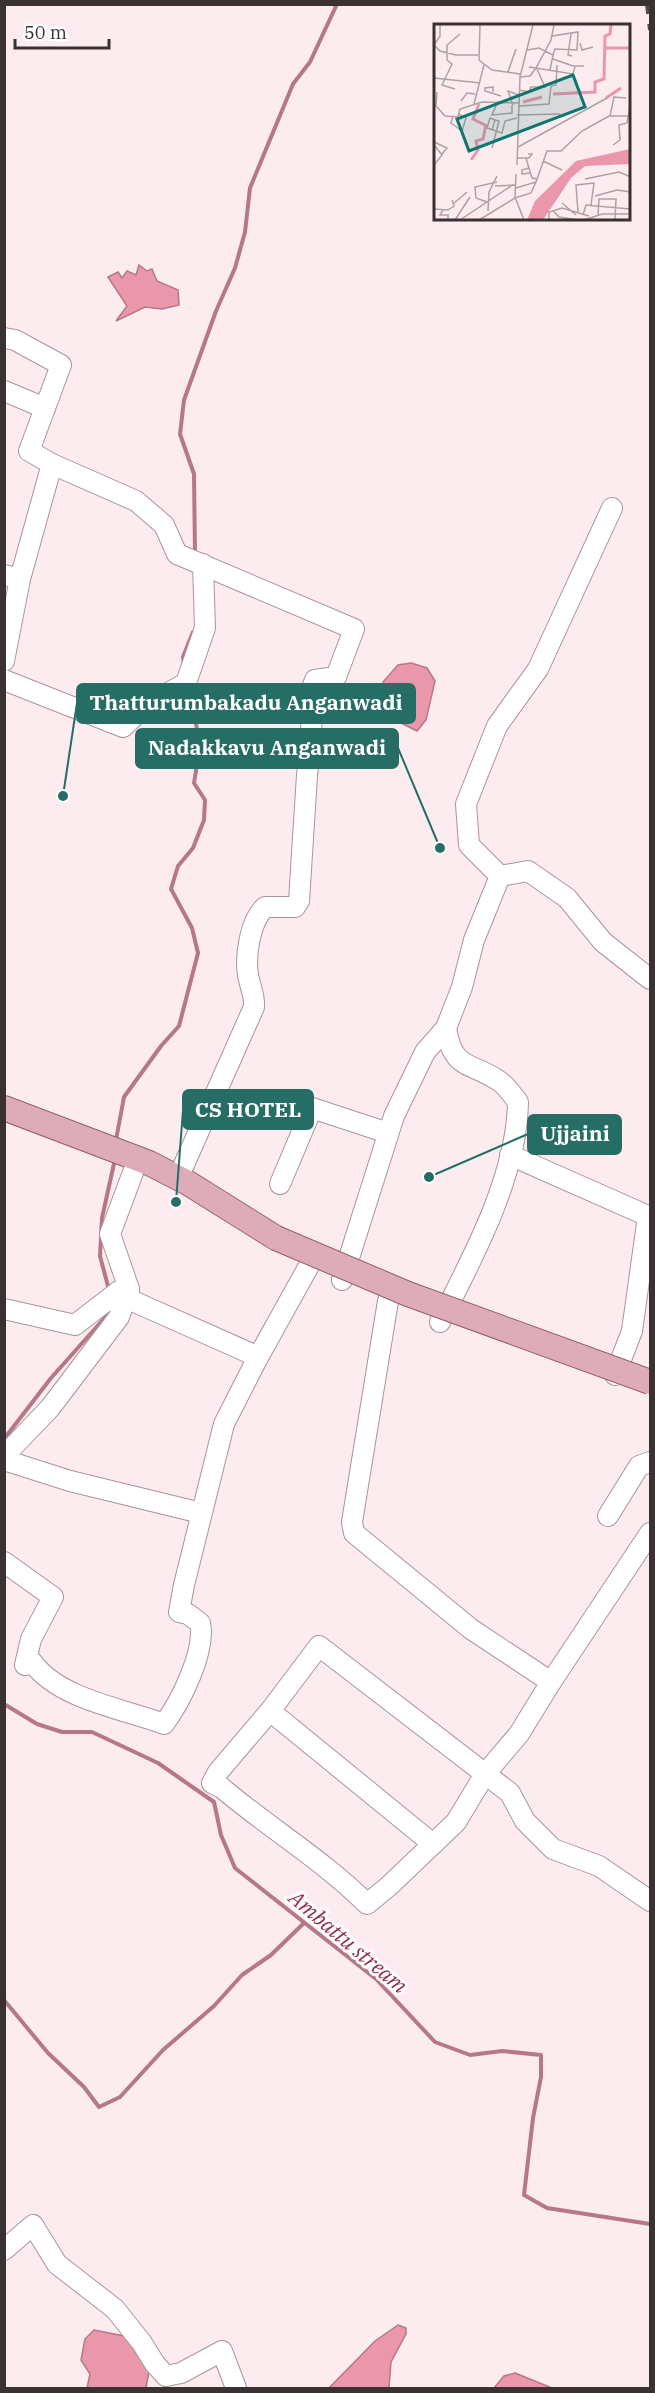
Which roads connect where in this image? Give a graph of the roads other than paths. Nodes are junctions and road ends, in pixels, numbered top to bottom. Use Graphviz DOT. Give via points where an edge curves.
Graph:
graph roads {
  1 [pos="4,338"];
  2 [pos="4,391"];
  3 [pos="45,408"];
  4 [pos="52,464"];
  5 [pos="612,508"];
  6 [pos="203,564"];
  7 [pos="12,577"];
  8 [pos="4,661"];
  9 [pos="4,680"];
  10 [pos="500,876"];
  11 [pos="651,979"];
  12 [pos="446,1028"];
  13 [pos="4,1108"];
  14 [pos="388,1133"];
  15 [pos="123,1154"];
  16 [pos="510,1155"];
  17 [pos="178,1178"];
  18 [pos="280,1184"];
  19 [pos="310,1262"];
  20 [pos="342,1280"];
  21 [pos="125,1293"];
  22 [pos="388,1301"];
  23 [pos="4,1309"];
  24 [pos="440,1322"];
  25 [pos="255,1363"];
  26 [pos="615,1375"];
  27 [pos="651,1383"];
  28 [pos="4,1458"];
  29 [pos="651,1462"];
  30 [pos="201,1513"];
  31 [pos="608,1516"];
  32 [pos="651,1533"];
  33 [pos="4,1562"];
  34 [pos="551,1683"];
  35 [pos="270,1711"];
  36 [pos="485,1774"];
  37 [pos="433,1844"];
  38 [pos="651,1901"];
  39 [pos="4,2250"];
  40 [pos="236,2388"];
  1 -- 3 [label="street" via="61,364"];
  2 -- 3 [label="street"];
  3 -- 4 [label="street" via="29,451"];
  4 -- 6 [label="street" via="136,501 164,525 177,554"];
  4 -- 7 [label="street"];
  5 -- 10 [label="street" via="538,669 497,726 466,804 469,844"];
  6 -- 9 [label="street" via="205,628 186,683 146,706 123,727"];
  6 -- 17 [label="street" via="354,629 336,677 315,680 308,698 312,732 299,901 295,907 273,906 261,912 250,941 247,966 255,993 254,1007"];
  7 -- 8 [label="street"];
  10 -- 11 [label="street" via="528,871 567,898 603,942"];
  10 -- 12 [label="street" via="474,940"];
  12 -- 14 [label="street" via="425,1052"];
  12 -- 16 [label="street" via="450,1049 468,1067 500,1081 518,1102 518,1127"];
  13 -- 15 [label="main road"];
  14 -- 18 [label="street" via="312,1108"];
  14 -- 20 [label="street"];
  15 -- 17 [label="main road"];
  15 -- 21 [label="street" via="110,1234"];
  16 -- 24 [label="street" via="473,1257"];
  16 -- 26 [label="street" via="648,1216 632,1331"];
  17 -- 27 [label="main road, bridge" via="276,1238 408,1294"];
  19 -- 25 [label="street"];
  21 -- 23 [label="street" via="101,1303 75,1325"];
  21 -- 25 [label="street" via="254,1355"];
  21 -- 28 [label="street" via="119,1317 50,1408"];
  22 -- 34 [label="street" via="352,1522 354,1533 471,1629"];
  25 -- 30 [label="street" via="224,1424"];
  28 -- 30 [label="street" via="70,1481"];
  29 -- 31 [label="street" via="639,1466"];
  30 -- 33 [label="street" via="179,1612 200,1623 203,1635 181,1701 164,1724 105,1706 53,1683 33,1663 26,1665 31,1639 53,1598"];
  32 -- 34 [label="street"];
  34 -- 36 [label="street" via="519,1734"];
  35 -- 36 [label="street" via="319,1646"];
  35 -- 37 [label="street"];
  35 -- 37 [label="street" via="212,1783 319,1861 367,1904"];
  36 -- 37 [label="street" via="456,1822"];
  36 -- 38 [label="street" via="510,1793 525,1821 553,1849 599,1866"];
  39 -- 40 [label="street" via="33,2224 57,2264 116,2309 166,2376 181,2373 222,2351"];
}
